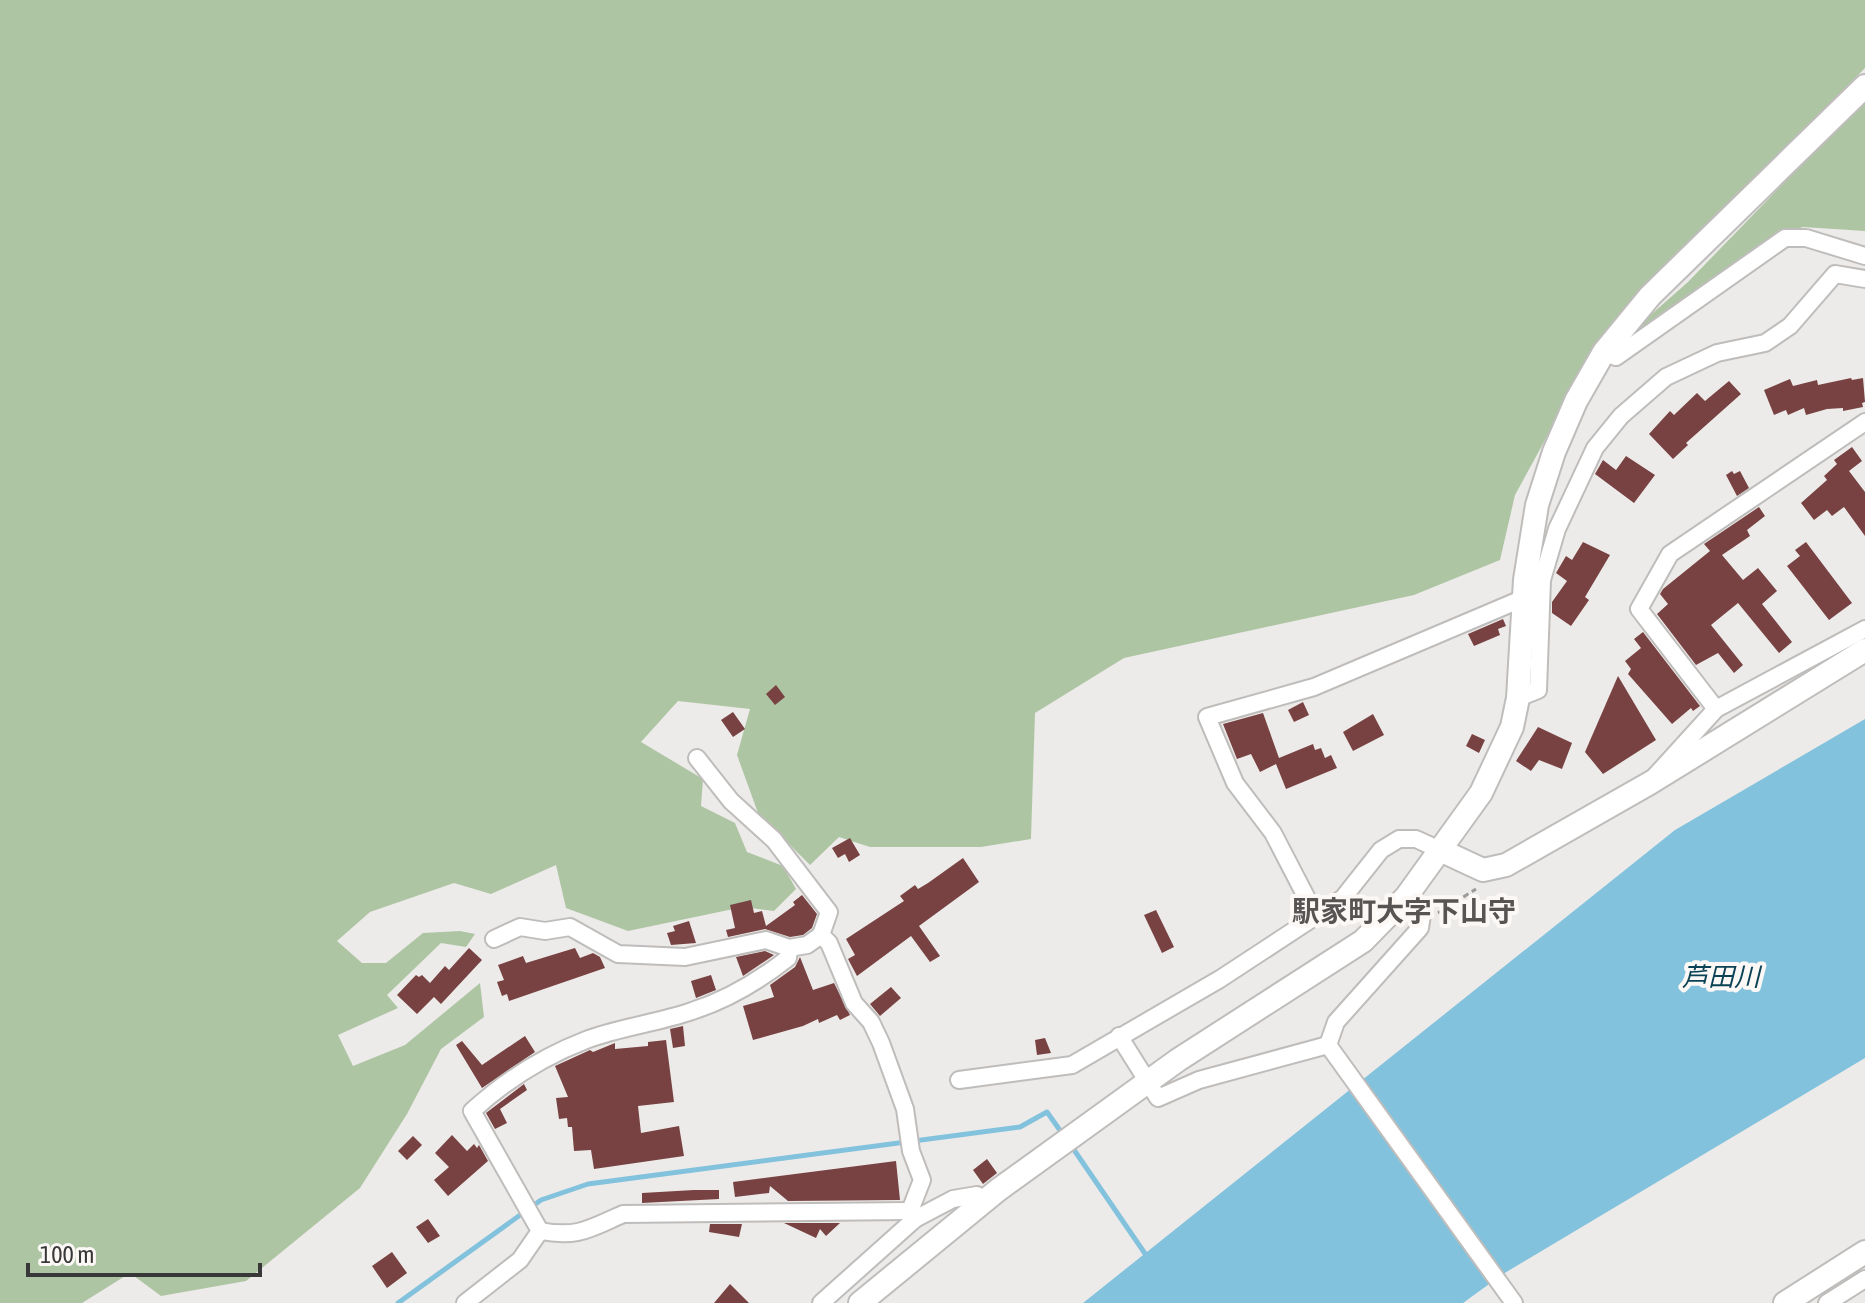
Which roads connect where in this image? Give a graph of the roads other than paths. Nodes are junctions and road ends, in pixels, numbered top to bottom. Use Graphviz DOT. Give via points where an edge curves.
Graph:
graph roads {
  1 [pos="1865,86"];
  2 [pos="1865,256"];
  3 [pos="1865,279"];
  4 [pos="1604,352"];
  5 [pos="1865,422"];
  6 [pos="1524,598"];
  7 [pos="1865,629"];
  8 [pos="1865,650"];
  9 [pos="1518,698"];
  10 [pos="1716,709"];
  11 [pos="697,758"];
  12 [pos="1650,783"];
  13 [pos="1440,850"];
  14 [pos="1406,897"];
  15 [pos="1316,916"];
  16 [pos="821,935"];
  17 [pos="494,939"];
  18 [pos="789,948"];
  19 [pos="1119,1036"];
  20 [pos="1328,1045"];
  21 [pos="959,1080"];
  22 [pos="1149,1081"];
  23 [pos="983,1202"];
  24 [pos="912,1215"];
  25 [pos="536,1225"];
  26 [pos="1865,1252"];
  27 [pos="1865,1279"];
  28 [pos="465,1303"];
  29 [pos="821,1303"];
  30 [pos="860,1303"];
  31 [pos="1514,1303"];
  32 [pos="1785,1303"];
  33 [pos="1827,1303"];
  1 -- 4 [label="street" via="1650,296"];
  2 -- 4 [label="street" via="1806,238 1785,238 1616,357"];
  3 -- 9 [label="street" via="1835,274 1790,326 1765,343 1717,353 1666,377 1621,416 1595,448 1557,529 1542,580 1538,690"];
  4 -- 6 [label="street" via="1554,452 1537,505"];
  5 -- 10 [label="street" via="1670,554 1639,609"];
  6 -- 9 [label="street"];
  6 -- 15 [label="street" via="1314,687 1207,717 1235,783 1273,833"];
  7 -- 10 [label="street"];
  8 -- 12 [label="street"];
  9 -- 13 [label="street" via="1512,727 1481,793"];
  10 -- 12 [label="street"];
  11 -- 16 [label="street" via="731,801 774,840 829,912"];
  12 -- 13 [label="street" via="1506,865 1483,870"];
  13 -- 14 [label="street"];
  13 -- 15 [label="street" via="1416,839 1399,839 1381,850 1343,898"];
  14 -- 20 [label="street" via="1422,915 1420,928 1336,1022"];
  14 -- 22 [label="street" via="1363,941"];
  15 -- 19 [label="street"];
  16 -- 18 [label="street"];
  16 -- 24 [label="street" via="854,1003 871,1022 905,1109 922,1180"];
  17 -- 18 [label="street" via="520,927 570,927 618,954 685,957 766,940"];
  18 -- 25 [label="street" via="788,958 761,979 695,1011 588,1040 532,1065 472,1111"];
  19 -- 21 [label="street" via="1072,1065"];
  19 -- 22 [label="street"];
  20 -- 22 [label="street" via="1199,1080 1158,1098"];
  20 -- 31 [label="street"];
  22 -- 23 [label="street"];
  23 -- 24 [label="street" via="977,1195 953,1199"];
  23 -- 30 [label="street"];
  24 -- 25 [label="street" via="623,1214 565,1235"];
  24 -- 29 [label="street"];
  25 -- 28 [label="street" via="520,1260"];
  26 -- 32 [label="street"];
  27 -- 33 [label="street"];
}
